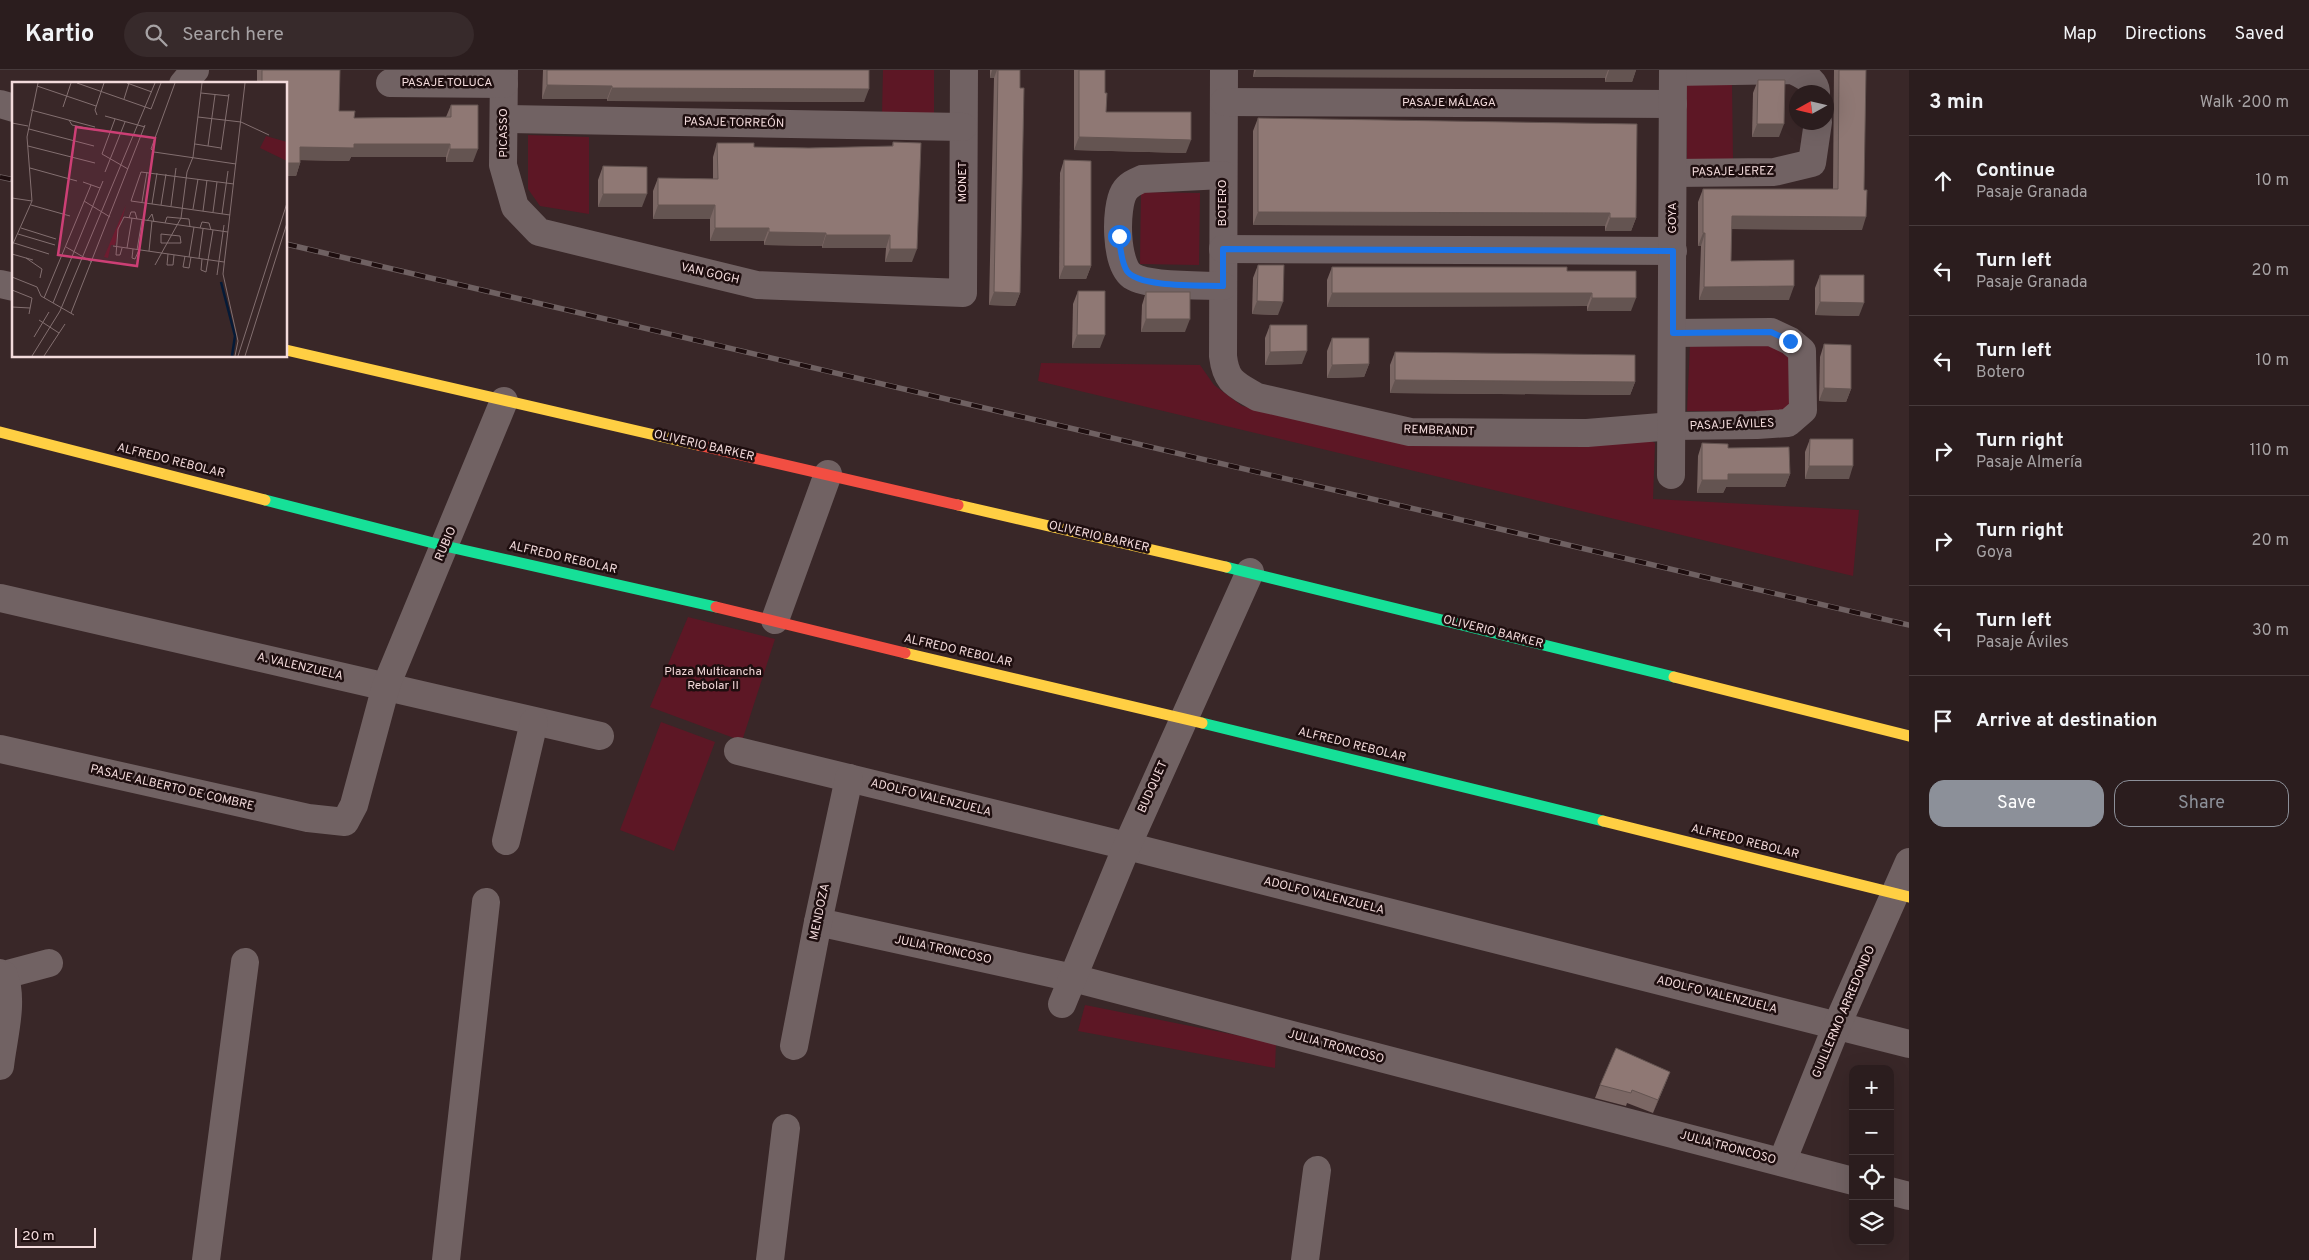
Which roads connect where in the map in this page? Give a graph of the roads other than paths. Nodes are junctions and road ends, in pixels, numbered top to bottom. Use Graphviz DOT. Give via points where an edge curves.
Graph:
graph roads {
  1 [pos="195,70"];
  2 [pos="964,70"];
  3 [pos="1224,70"];
  4 [pos="1673,71"];
  5 [pos="504,77"];
  6 [pos="185,82"];
  7 [pos="390,83"];
  8 [pos="1814,85"];
  9 [pos="1224,102"];
  10 [pos="1673,104"];
  11 [pos="504,119"];
  12 [pos="964,128"];
  13 [pos="1817,130"];
  14 [pos="503,165"];
  15 [pos="1673,173"];
  16 [pos="1223,175"];
  17 [pos="1223,249"];
  18 [pos="1673,251"];
  19 [pos="1223,286"];
  20 [pos="963,293"];
  21 [pos="1673,333"];
  22 [pos="1222,336"];
  23 [pos="288,350"];
  24 [pos="504,400"];
  25 [pos="1673,426"];
  26 [pos="0,432"];
  27 [pos="828,474"];
  28 [pos="1671,475"];
  29 [pos="445,546"];
  30 [pos="1250,572"];
  31 [pos="0,598"];
  32 [pos="775,620"];
  33 [pos="386,686"];
  34 [pos="1184,718"];
  35 [pos="534,722"];
  36 [pos="600,736"];
  37 [pos="1909,736"];
  38 [pos="0,749"];
  39 [pos="738,751"];
  40 [pos="850,778"];
  41 [pos="345,822"];
  42 [pos="506,841"];
  43 [pos="1127,846"];
  44 [pos="1909,862"];
  45 [pos="1903,895"];
  46 [pos="486,902"];
  47 [pos="818,922"];
  48 [pos="245,962"];
  49 [pos="49,963"];
  50 [pos="2,974"];
  51 [pos="1073,978"];
  52 [pos="1062,1004"];
  53 [pos="1837,1025"];
  54 [pos="1909,1044"];
  55 [pos="794,1046"];
  56 [pos="0,1066"];
  57 [pos="786,1128"];
  58 [pos="1782,1162"];
  59 [pos="1317,1170"];
  60 [pos="1849,1180"];
  61 [pos="1894,1192"];
  62 [pos="1909,1196"];
  63 [pos="206,1260"];
  64 [pos="446,1260"];
  65 [pos="770,1260"];
  66 [pos="1305,1260"];
  1 -- 6 [label="street"];
  2 -- 12 [label="street, MONET"];
  3 -- 9 [label="street, BOTERO"];
  4 -- 8 [label="street" via="1792,70 1806,76"];
  4 -- 10 [label="street, GOYA"];
  5 -- 7 [label="street, PASAJE TOLUCA"];
  5 -- 11 [label="street, PICASSO"];
  9 -- 10 [label="street, PASAJE MÁLAGA"];
  9 -- 16 [label="street, BOTERO"];
  10 -- 15 [label="street, GOYA"];
  11 -- 12 [label="street, PASAJE TORREÓN"];
  11 -- 14 [label="street, PICASSO"];
  12 -- 20 [label="street, MONET"];
  13 -- 15 [label="street, PASAJE JEREZ" via="1812,163 1774,172"];
  14 -- 20 [label="street, VAN GOGH" via="515,208 539,232 757,285"];
  15 -- 18 [label="street, GOYA"];
  16 -- 17 [label="street, BOTERO"];
  16 -- 19 [label="street" via="1142,179 1124,191 1118,215 1126,270 1133,276 1168,283"];
  17 -- 18 [label="street"];
  17 -- 19 [label="street, BOTERO"];
  18 -- 21 [label="street, GOYA"];
  19 -- 22 [label="street, BOTERO"];
  21 -- 25 [label="street, GOYA"];
  21 -- 25 [label="street, PASAJE ÁVILES" via="1771,332 1790,341 1802,351 1803,410 1788,423"];
  22 -- 25 [label="street, REMBRANDT" via="1225,372 1235,384 1257,397 1410,432 1587,433"];
  23 -- 24 [label="street, OLIVERIO BARKER"];
  24 -- 27 [label="street, OLIVERIO BARKER"];
  24 -- 29 [label="street, RUBIO"];
  25 -- 28 [label="street, GOYA"];
  26 -- 29 [label="street, ALFREDO REBOLAR"];
  27 -- 30 [label="street, OLIVERIO BARKER"];
  27 -- 32 [label="street"];
  29 -- 32 [label="street, ALFREDO REBOLAR"];
  29 -- 33 [label="street, RUBIO"];
  30 -- 34 [label="street, BUDQUET"];
  30 -- 37 [label="street, OLIVERIO BARKER"];
  31 -- 33 [label="street, A. VALENZUELA"];
  32 -- 34 [label="street, ALFREDO REBOLAR"];
  33 -- 35 [label="street, A. VALENZUELA"];
  33 -- 41 [label="street, RUBIO" via="354,805"];
  34 -- 43 [label="street, BUDQUET"];
  34 -- 45 [label="street, ALFREDO REBOLAR"];
  35 -- 36 [label="street, A. VALENZUELA"];
  35 -- 42 [label="street"];
  38 -- 41 [label="street, PASAJE ALBERTO DE COMBRE" via="308,818"];
  39 -- 40 [label="street, ADOLFO VALENZUELA"];
  40 -- 43 [label="street, ADOLFO VALENZUELA"];
  40 -- 47 [label="street, MENDOZA"];
  43 -- 51 [label="street, BUDQUET"];
  43 -- 53 [label="street, ADOLFO VALENZUELA"];
  44 -- 45 [label="street, GUILLERMO ARREDONDO"];
  45 -- 53 [label="street, GUILLERMO ARREDONDO"];
  46 -- 64 [label="street"];
  47 -- 51 [label="street, JULIA TRONCOSO"];
  47 -- 55 [label="street, MENDOZA"];
  48 -- 63 [label="street"];
  49 -- 50 [label="street"];
  50 -- 56 [label="street" via="8,999"];
  51 -- 52 [label="street, BUDQUET"];
  51 -- 58 [label="street, JULIA TRONCOSO"];
  53 -- 54 [label="street, ADOLFO VALENZUELA"];
  53 -- 58 [label="street, GUILLERMO ARREDONDO"];
  57 -- 65 [label="street"];
  58 -- 60 [label="street, JULIA TRONCOSO"];
  59 -- 66 [label="street"];
  61 -- 62 [label="street"];
}
